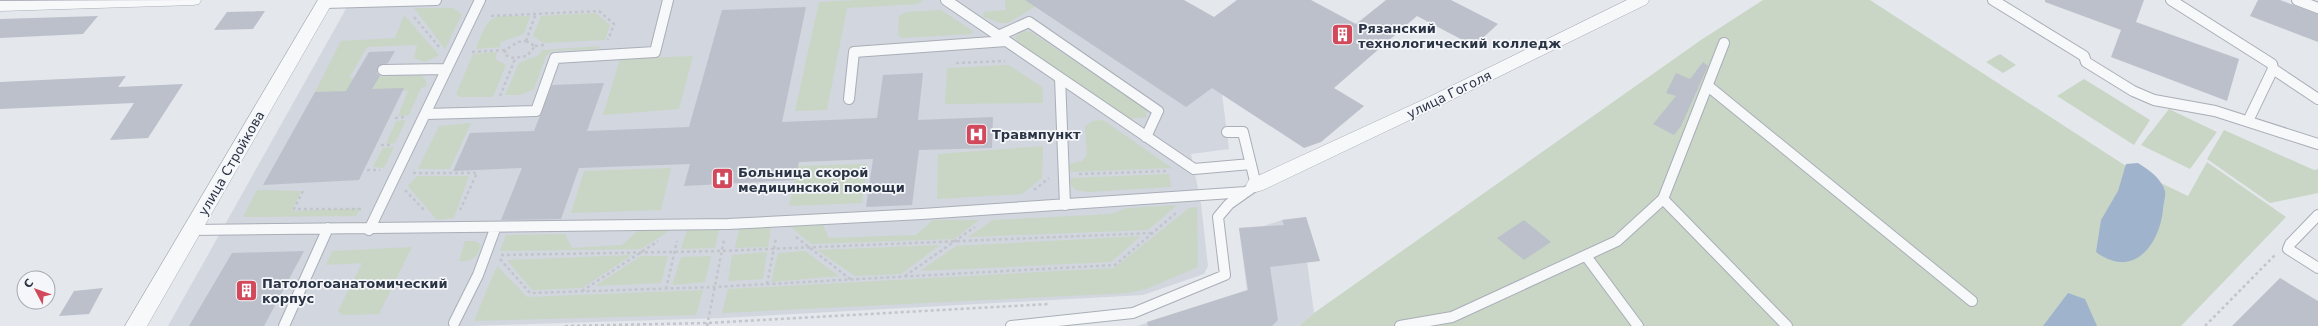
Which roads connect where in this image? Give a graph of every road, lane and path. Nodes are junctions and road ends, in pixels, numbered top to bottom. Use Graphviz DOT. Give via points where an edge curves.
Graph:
graph roads {
  1 [pos="193,0"];
  2 [pos="436,0"];
  3 [pos="480,0"];
  4 [pos="668,0"];
  5 [pos="946,0"];
  6 [pos="1641,0"];
  7 [pos="1993,0"];
  8 [pos="2171,0"];
  9 [pos="2297,0"];
  10 [pos="111,1"];
  11 [pos="325,1"];
  12 [pos="401,1"];
  13 [pos="0,6"];
  14 [pos="2318,8"];
  15 [pos="536,13"];
  16 [pos="488,17"];
  17 [pos="1002,38"];
  18 [pos="526,41"];
  19 [pos="606,42"];
  20 [pos="1724,43"];
  21 [pos="471,46"];
  22 [pos="505,50"];
  23 [pos="455,52"];
  24 [pos="515,59"];
  25 [pos="1011,60"];
  26 [pos="956,64"];
  27 [pos="447,69"];
  28 [pos="2273,69"];
  29 [pos="383,70"];
  30 [pos="1060,78"];
  31 [pos="1708,86"];
  32 [pos="507,98"];
  33 [pos="849,99"];
  34 [pos="2318,100"];
  35 [pos="425,114"];
  36 [pos="410,117"];
  37 [pos="395,118"];
  38 [pos="2248,121"];
  39 [pos="1227,132"];
  40 [pos="1146,137"];
  41 [pos="2318,144"];
  42 [pos="381,145"];
  43 [pos="397,145"];
  44 [pos="1251,164"];
  45 [pos="414,166"];
  46 [pos="411,173"];
  47 [pos="408,178"];
  48 [pos="406,183"];
  49 [pos="403,188"];
  50 [pos="1251,188"];
  51 [pos="304,191"];
  52 [pos="400,194"];
  53 [pos="1196,196"];
  54 [pos="1663,199"];
  55 [pos="1065,205"];
  56 [pos="368,213"];
  57 [pos="458,215"];
  58 [pos="2318,215"];
  59 [pos="430,217"];
  60 [pos="779,222"];
  61 [pos="728,224"];
  62 [pos="682,225"];
  63 [pos="328,228"];
  64 [pos="494,229"];
  65 [pos="192,230"];
  66 [pos="369,230"];
  67 [pos="1152,233"];
  68 [pos="808,248"];
  69 [pos="774,249"];
  70 [pos="2288,249"];
  71 [pos="722,251"];
  72 [pos="642,252"];
  73 [pos="674,252"];
  74 [pos="1586,256"];
  75 [pos="2318,268"];
  76 [pos="850,280"];
  77 [pos="767,284"];
  78 [pos="714,287"];
  79 [pos="666,289"];
  80 [pos="581,292"];
  81 [pos="1972,301"];
  82 [pos="1054,304"];
  83 [pos="454,323"];
  84 [pos="707,324"];
  85 [pos="1433,324"];
  86 [pos="136,326"];
  87 [pos="284,326"];
  88 [pos="565,326"];
  89 [pos="1011,326"];
  90 [pos="1400,326"];
  91 [pos="1638,326"];
  92 [pos="1787,326"];
  93 [pos="2204,326"];
  1 -- 10 [label="street"];
  2 -- 12 [label="lane"];
  3 -- 23 [label="lane"];
  4 -- 35 [label="lane" via="655,52 556,58 536,111"];
  5 -- 17 [label="lane"];
  6 -- 50 [label="street, улица Гоголя"];
  7 -- 38 [label="lane" via="2084,56 2086,62 2133,91 2154,100 2215,110"];
  8 -- 28 [label="lane" via="2266,60"];
  9 -- 14 [label="lane"];
  10 -- 13 [label="street"];
  11 -- 12 [label="lane"];
  11 -- 65 [label="street, улица Стройкова"];
  12 -- 23 [label="path" via="444,52"];
  15 -- 16 [label="path" via="494,14"];
  15 -- 18 [label="path"];
  15 -- 19 [label="path" via="599,11 614,24"];
  17 -- 30 [label="lane"];
  17 -- 33 [label="lane" via="854,52"];
  17 -- 40 [label="lane" via="1029,22 1158,111"];
  18 -- 22 [label="path" via="518,42"];
  18 -- 24 [label="path" via="535,46 534,51 529,56"];
  20 -- 31 [label="lane"];
  21 -- 22 [label="path" via="468,52"];
  22 -- 24 [label="path" via="505,55"];
  23 -- 27 [label="lane"];
  24 -- 32 [label="path" via="499,98"];
  25 -- 26 [label="path"];
  27 -- 29 [label="lane"];
  27 -- 35 [label="lane"];
  28 -- 34 [label="lane"];
  28 -- 38 [label="lane"];
  30 -- 40 [label="lane"];
  30 -- 55 [label="lane"];
  31 -- 54 [label="lane"];
  31 -- 81 [label="lane"];
  35 -- 66 [label="lane"];
  36 -- 37 [label="path"];
  38 -- 41 [label="lane"];
  39 -- 44 [label="lane" via="1243,132"];
  40 -- 44 [label="lane" via="1194,170"];
  42 -- 43 [label="path"];
  44 -- 50 [label="lane"];
  45 -- 46 [label="path"];
  46 -- 47 [label="path"];
  46 -- 57 [label="path" via="477,173"];
  48 -- 49 [label="path"];
  49 -- 52 [label="path"];
  49 -- 59 [label="path"];
  50 -- 53 [label="lane"];
  50 -- 89 [label="lane" via="1229,204 1218,217 1225,275 1133,313"];
  51 -- 56 [label="path" via="294,209 361,208"];
  53 -- 55 [label="lane"];
  53 -- 67 [label="path"];
  54 -- 74 [label="lane" via="1617,241"];
  54 -- 92 [label="lane"];
  55 -- 60 [label="lane"];
  58 -- 70 [label="lane"];
  60 -- 61 [label="lane"];
  60 -- 68 [label="path"];
  60 -- 69 [label="path"];
  61 -- 62 [label="lane"];
  61 -- 71 [label="path"];
  62 -- 64 [label="lane"];
  62 -- 72 [label="path"];
  62 -- 73 [label="path"];
  63 -- 65 [label="lane"];
  63 -- 66 [label="lane"];
  63 -- 87 [label="lane"];
  64 -- 66 [label="lane"];
  64 -- 83 [label="lane" via="478,275"];
  65 -- 86 [label="street, улица Стройкова"];
  67 -- 68 [label="path"];
  67 -- 76 [label="path" via="1115,265"];
  68 -- 69 [label="path"];
  68 -- 76 [label="path"];
  69 -- 71 [label="path"];
  69 -- 77 [label="path"];
  70 -- 75 [label="lane"];
  70 -- 93 [label="path" via="2274,255"];
  71 -- 73 [label="path"];
  71 -- 78 [label="path"];
  72 -- 73 [label="path"];
  72 -- 80 [label="path"];
  72 -- 80 [label="path" via="496,255 530,293"];
  73 -- 79 [label="path"];
  74 -- 85 [label="lane"];
  74 -- 91 [label="lane"];
  76 -- 77 [label="path"];
  77 -- 78 [label="path"];
  78 -- 79 [label="path"];
  78 -- 84 [label="path"];
  79 -- 80 [label="path"];
  82 -- 84 [label="path"];
  84 -- 88 [label="path"];
  85 -- 90 [label="lane"];
}
